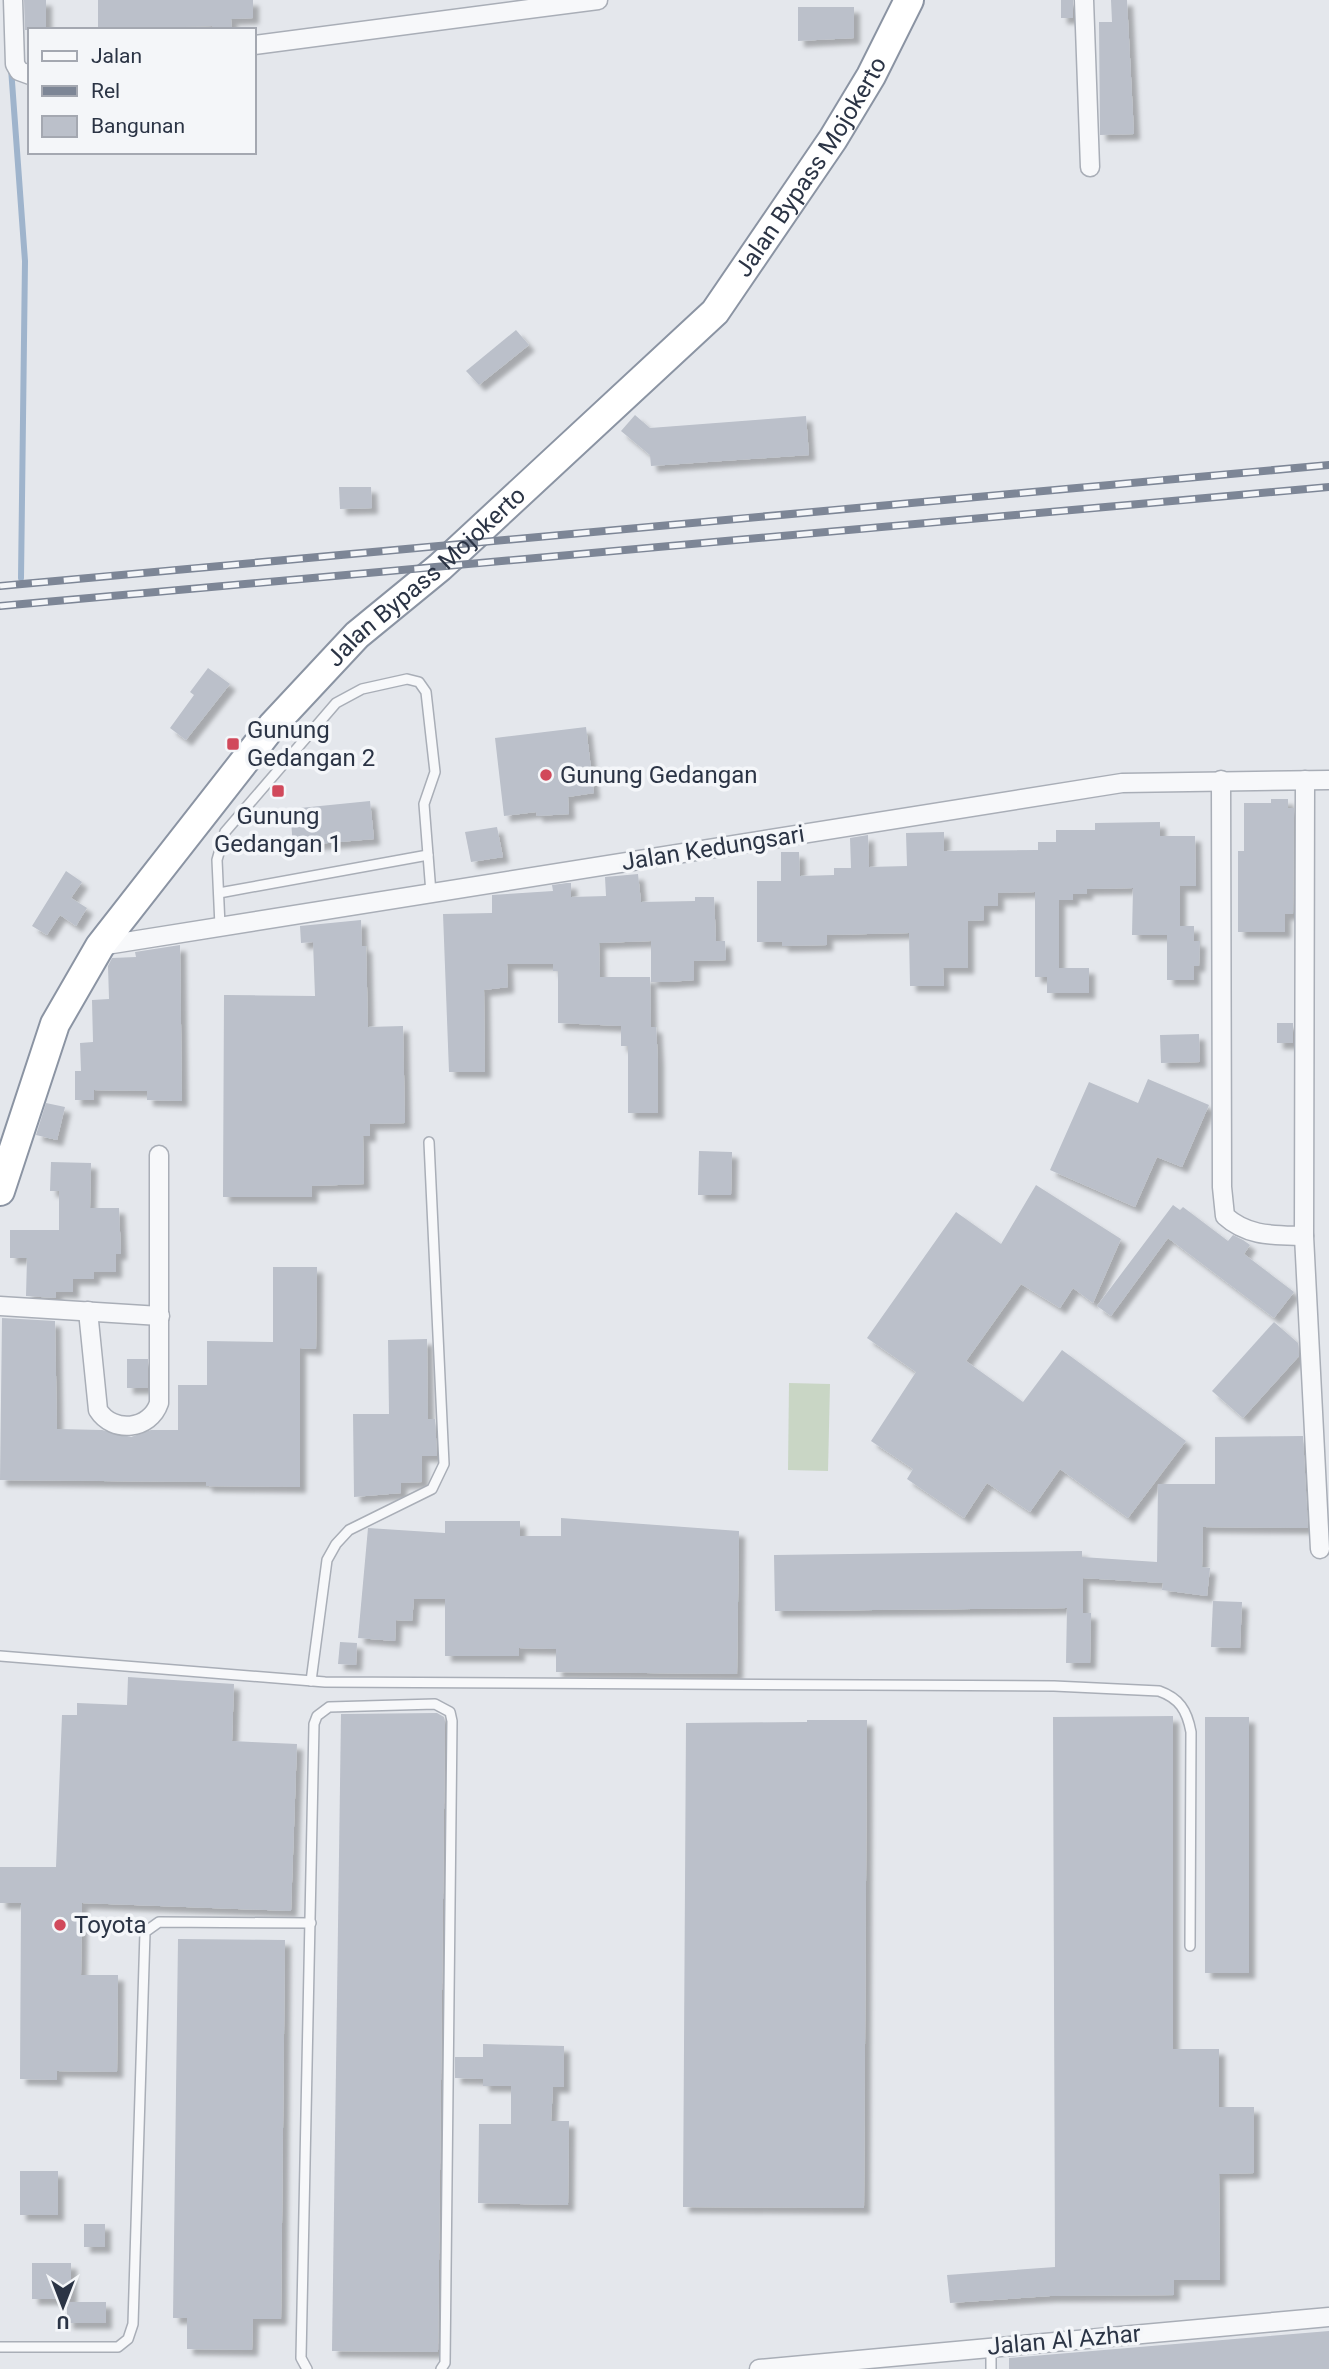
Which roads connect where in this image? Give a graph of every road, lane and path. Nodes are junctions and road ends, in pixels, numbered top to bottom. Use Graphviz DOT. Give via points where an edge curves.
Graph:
graph roads {
  1 [pos="13,0"];
  2 [pos="598,0"];
  3 [pos="909,0"];
  4 [pos="1084,0"];
  5 [pos="256,45"];
  6 [pos="28,74"];
  7 [pos="1090,167"];
  8 [pos="1221,780"];
  9 [pos="1304,780"];
  10 [pos="1329,780"];
  11 [pos="428,855"];
  12 [pos="431,892"];
  13 [pos="219,893"];
  14 [pos="220,926"];
  15 [pos="100,946"];
  16 [pos="429,1142"];
  17 [pos="8,1145"];
  18 [pos="159,1155"];
  19 [pos="0,1191"];
  20 [pos="1304,1236"];
  21 [pos="0,1306"];
  22 [pos="88,1311"];
  23 [pos="160,1316"];
  24 [pos="1320,1549"];
  25 [pos="0,1656"];
  26 [pos="311,1681"];
  27 [pos="311,1923"];
  28 [pos="1191,1946"];
  29 [pos="1329,2317"];
  30 [pos="992,2346"];
  31 [pos="0,2347"];
  32 [pos="307,2369"];
  33 [pos="441,2369"];
  34 [pos="758,2369"];
  35 [pos="990,2369"];
  1 -- 6 [label="street" via="15,64"];
  2 -- 5 [label="street"];
  3 -- 15 [label="highway, Jalan Bypass Mojokerto" via="872,76 833,139 715,312 440,567 357,635 272,726"];
  4 -- 7 [label="street"];
  8 -- 9 [label="street, Jalan Kedungsari"];
  8 -- 12 [label="street, Jalan Kedungsari" via="1099,786"];
  8 -- 20 [label="street" via="1225,1216 1253,1233"];
  9 -- 10 [label="street, Jalan Kedungsari"];
  9 -- 20 [label="street"];
  11 -- 12 [label="lane"];
  11 -- 13 [label="lane"];
  11 -- 13 [label="lane" via="424,804 435,772 426,692 419,682 407,679 362,689 335,703 225,832 216,860"];
  12 -- 14 [label="street, Jalan Kedungsari"];
  13 -- 14 [label="lane"];
  14 -- 15 [label="street, Jalan Kedungsari"];
  15 -- 17 [label="highway, Jalan Bypass Mojokerto" via="55,1024"];
  16 -- 26 [label="lane" via="444,1464 432,1489 349,1530 335,1544 327,1560"];
  17 -- 19 [label="highway, Jalan Bypass Mojokerto"];
  18 -- 23 [label="street"];
  20 -- 24 [label="street"];
  21 -- 22 [label="street"];
  22 -- 23 [label="street"];
  22 -- 23 [label="street" via="98,1410 107,1421 122,1425 145,1422 157,1412"];
  25 -- 26 [label="lane"];
  26 -- 28 [label="lane" via="1054,1686 1158,1691 1182,1706 1191,1731"];
  27 -- 31 [label="lane" via="159,1922 145,1932 133,2324 128,2339 118,2347"];
  27 -- 32 [label="lane" via="302,2358"];
  27 -- 33 [label="lane" via="317,1716 329,1707 443,1707 452,1721 445,2363"];
  29 -- 30 [label="street, Jalan Al Azhar"];
  30 -- 34 [label="street, Jalan Al Azhar"];
  30 -- 35 [label="lane"];
}
